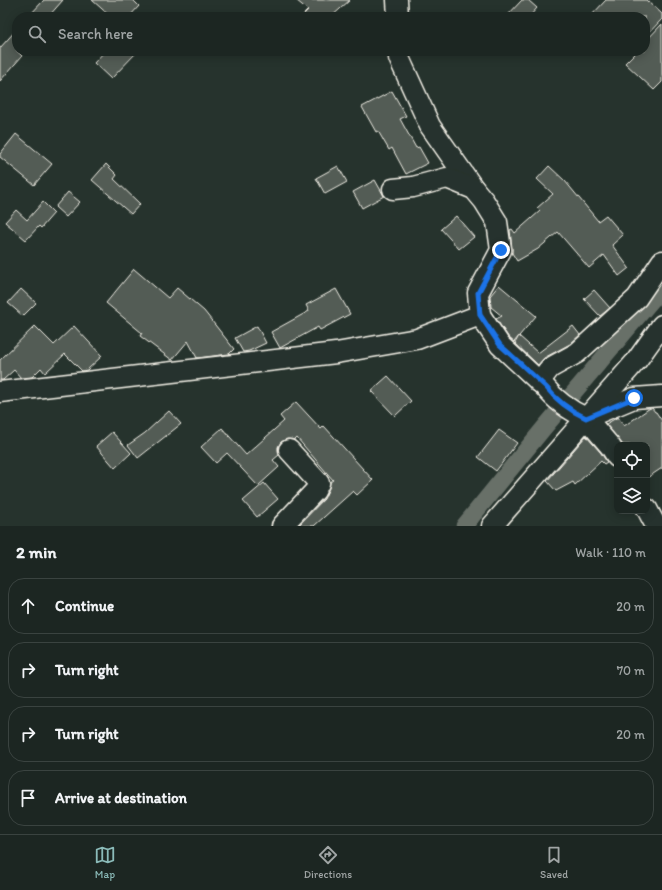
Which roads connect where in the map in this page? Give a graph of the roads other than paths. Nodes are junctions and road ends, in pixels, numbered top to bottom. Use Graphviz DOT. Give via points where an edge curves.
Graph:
graph roads {
  1 [pos="397,0"];
  2 [pos="398,12"];
  3 [pos="399,56"];
  4 [pos="393,189"];
  5 [pos="474,189"];
  6 [pos="662,261"];
  7 [pos="480,315"];
  8 [pos="662,325"];
  9 [pos="545,387"];
  10 [pos="0,392"];
  11 [pos="662,396"];
  12 [pos="580,415"];
  13 [pos="289,450"];
  14 [pos="614,452"];
  15 [pos="650,514"];
  16 [pos="282,526"];
  17 [pos="492,526"];
  18 [pos="656,526"];
  1 -- 2 [label="street"];
  3 -- 5 [label="street" via="430,126"];
  4 -- 5 [label="street" via="413,187 447,178"];
  5 -- 7 [label="street" via="497,222 501,250 478,293"];
  6 -- 9 [label="street" via="637,298 577,353 550,368"];
  7 -- 9 [label="street" via="500,345"];
  7 -- 10 [label="street" via="417,339 336,353"];
  8 -- 12 [label="street" via="637,360"];
  9 -- 12 [label="street"];
  11 -- 12 [label="street" via="634,398"];
  12 -- 14 [label="street"];
  12 -- 17 [label="street"];
  13 -- 16 [label="street" via="320,483"];
  15 -- 18 [label="street"];
}
